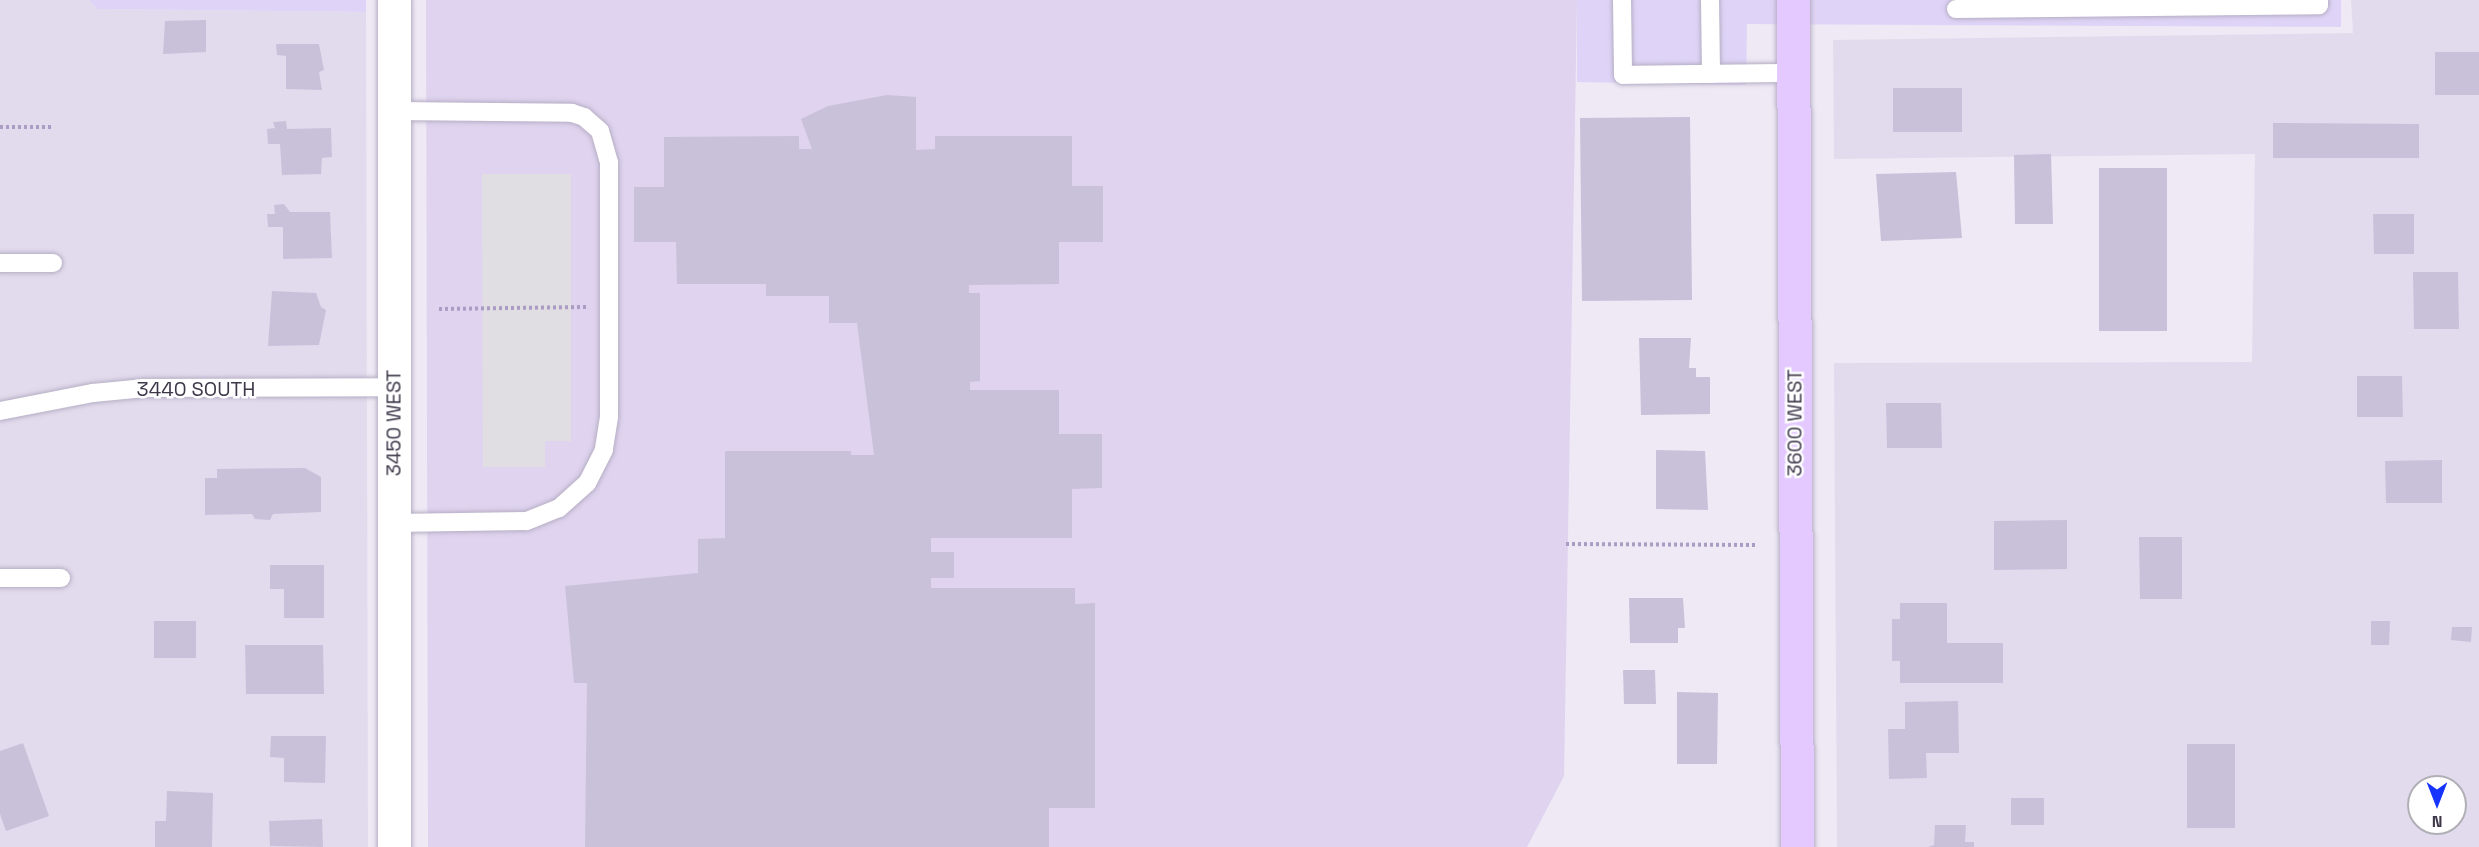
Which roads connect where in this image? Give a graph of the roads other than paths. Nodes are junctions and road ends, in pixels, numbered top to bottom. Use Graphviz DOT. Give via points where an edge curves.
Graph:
graph roads {
  1 [pos="393,0"];
  2 [pos="1622,0"];
  3 [pos="1710,0"];
  4 [pos="1793,0"];
  5 [pos="2319,0"];
  6 [pos="1956,9"];
  7 [pos="1793,73"];
  8 [pos="1711,74"];
  9 [pos="393,111"];
  10 [pos="0,263"];
  11 [pos="53,263"];
  12 [pos="394,387"];
  13 [pos="0,411"];
  14 [pos="394,524"];
  15 [pos="0,578"];
  16 [pos="61,578"];
  17 [pos="394,847"];
  18 [pos="1797,847"];
  1 -- 9 [label="street, 3450 WEST"];
  2 -- 8 [label="lane" via="1623,75"];
  3 -- 8 [label="lane"];
  4 -- 7 [label="street, 3600 WEST"];
  5 -- 6 [label="lane" via="2319,5"];
  7 -- 8 [label="lane"];
  7 -- 18 [label="street, 3600 WEST"];
  9 -- 12 [label="street, 3450 WEST"];
  9 -- 14 [label="lane" via="572,113 584,117 600,131 609,151 609,417 604,450 587,483 548,514 513,524"];
  10 -- 11 [label="lane"];
  12 -- 13 [label="lane, 3440 SOUTH" via="145,388"];
  12 -- 14 [label="street, 3450 WEST"];
  14 -- 17 [label="street, 3450 WEST"];
  15 -- 16 [label="lane"];
}
